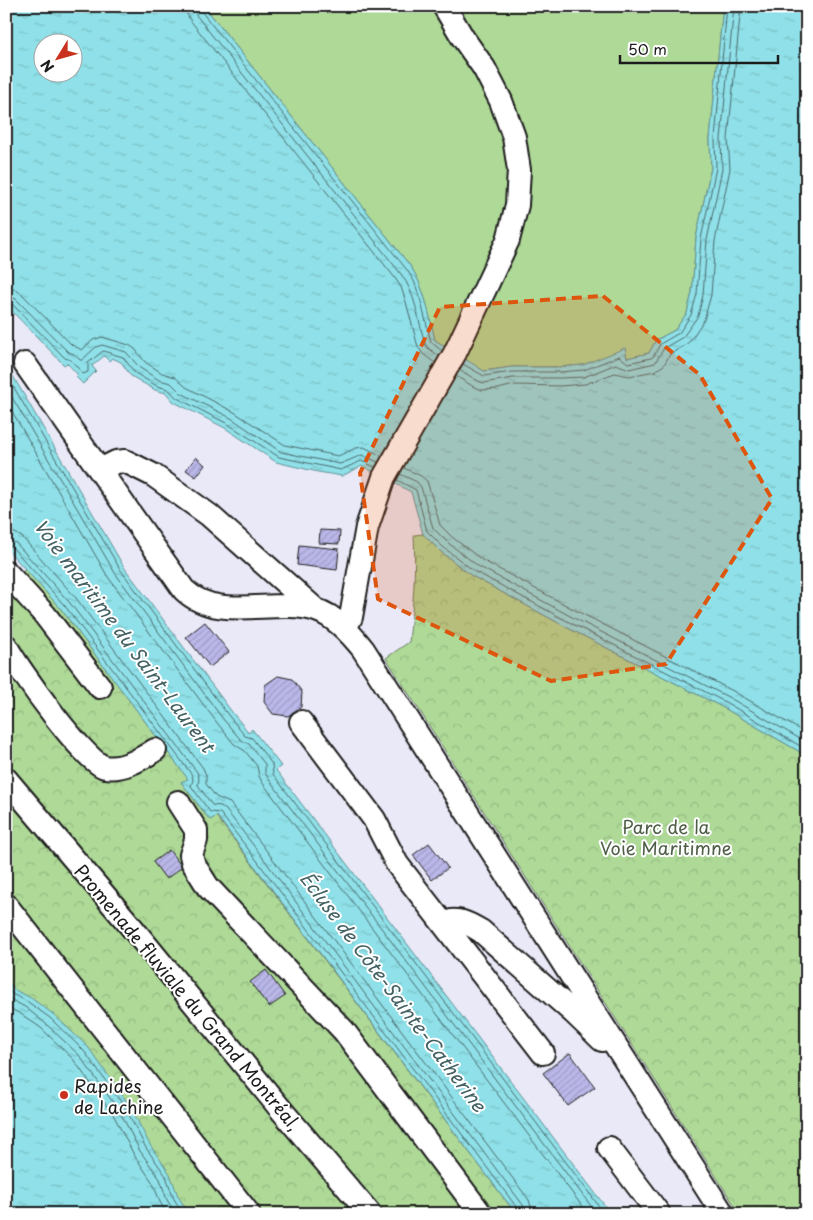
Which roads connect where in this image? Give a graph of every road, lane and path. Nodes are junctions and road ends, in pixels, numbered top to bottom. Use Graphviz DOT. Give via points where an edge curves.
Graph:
graph roads {
  1 [pos="444,6"];
  2 [pos="25,364"];
  3 [pos="100,470"];
  4 [pos="6,572"];
  5 [pos="14,595"];
  6 [pos="317,611"];
  7 [pos="345,629"];
  8 [pos="6,646"];
  9 [pos="100,687"];
  10 [pos="301,722"];
  11 [pos="155,750"];
  12 [pos="6,779"];
  13 [pos="178,802"];
  14 [pos="6,906"];
  15 [pos="444,924"];
  16 [pos="543,1053"];
  17 [pos="631,1069"];
  18 [pos="609,1148"];
  19 [pos="249,1214"];
  20 [pos="370,1214"];
  21 [pos="481,1214"];
  22 [pos="659,1214"];
  23 [pos="723,1214"];
  1 -- 7 [label="lane" via="501,101 514,137 520,170 518,205 508,240 455,353 384,477 367,527 351,617"];
  2 -- 3 [label="lane"];
  3 -- 6 [label="lane" via="126,461 153,475 209,515"];
  3 -- 6 [label="lane" via="190,596 216,606 294,605"];
  4 -- 5 [label="lane"];
  5 -- 9 [label="lane" via="45,615"];
  6 -- 7 [label="lane"];
  7 -- 17 [label="lane" via="363,649"];
  8 -- 11 [label="lane" via="28,681 98,764 116,767"];
  10 -- 15 [label="lane" via="374,819 397,864"];
  12 -- 20 [label="lane, Promenade fluviale du Grand Montréal,"];
  13 -- 21 [label="lane" via="196,830 191,855 208,887 344,1031"];
  14 -- 19 [label="lane"];
  15 -- 16 [label="lane"];
  15 -- 17 [label="lane" via="455,920 480,931 574,1013"];
  17 -- 23 [label="lane"];
  18 -- 22 [label="lane"];
}
